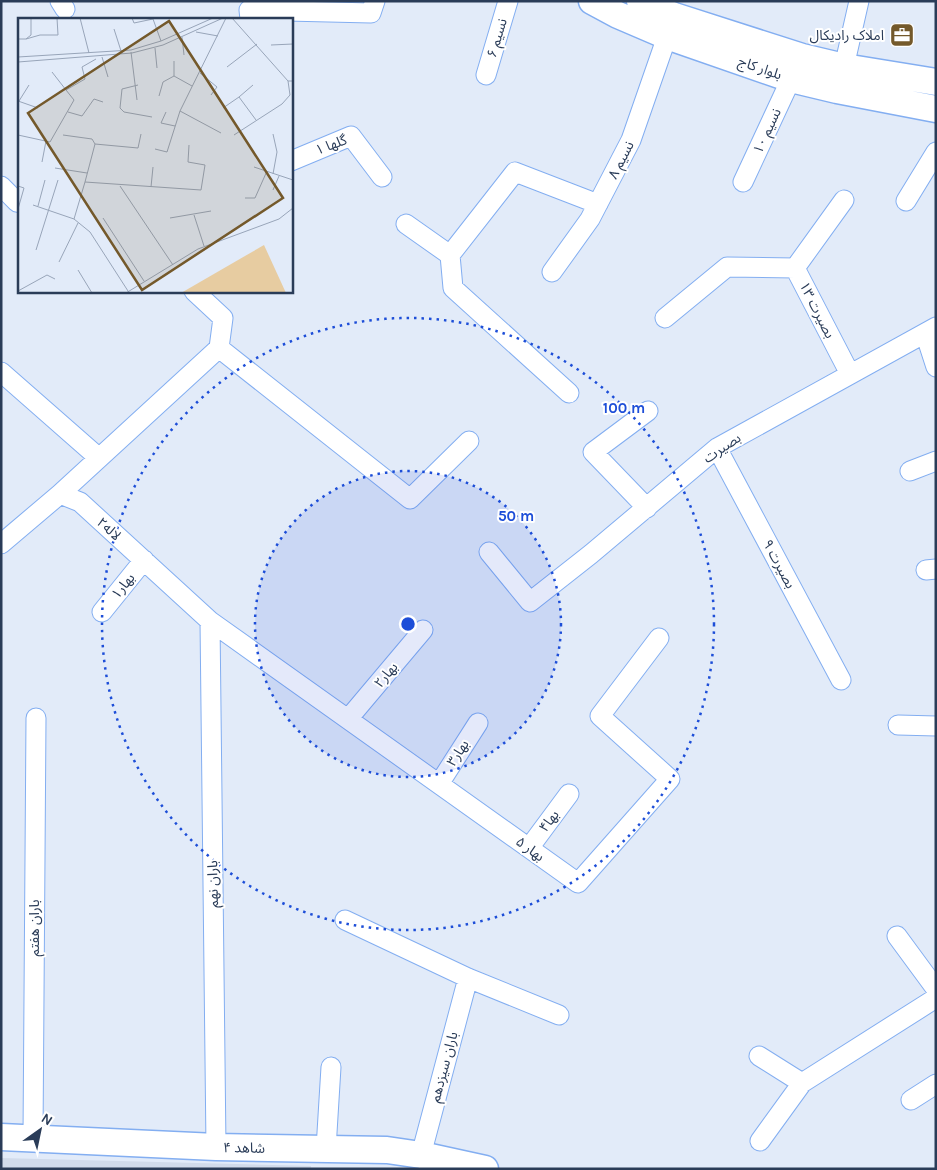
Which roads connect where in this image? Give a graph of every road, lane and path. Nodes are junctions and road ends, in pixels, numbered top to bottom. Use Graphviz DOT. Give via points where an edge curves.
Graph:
graph roads {
  1 [pos="375,1"];
  2 [pos="508,1"];
  3 [pos="592,1"];
  4 [pos="640,1"];
  5 [pos="859,1"];
  6 [pos="621,8"];
  7 [pos="249,10"];
  8 [pos="671,26"];
  9 [pos="844,67"];
  10 [pos="486,75"];
  11 [pos="791,79"];
  12 [pos="936,82"];
  13 [pos="936,109"];
  14 [pos="936,152"];
  15 [pos="292,161"];
  16 [pos="382,177"];
  17 [pos="743,182"];
  18 [pos="1,187"];
  19 [pos="844,200"];
  20 [pos="906,201"];
  21 [pos="18,202"];
  22 [pos="598,204"];
  23 [pos="406,224"];
  24 [pos="450,255"];
  25 [pos="795,268"];
  26 [pos="552,272"];
  27 [pos="195,292"];
  28 [pos="665,318"];
  29 [pos="930,330"];
  30 [pos="219,348"];
  31 [pos="936,367"];
  32 [pos="1,372"];
  33 [pos="850,374"];
  34 [pos="569,393"];
  35 [pos="648,411"];
  36 [pos="469,441"];
  37 [pos="717,448"];
  38 [pos="99,458"];
  39 [pos="936,461"];
  40 [pos="910,471"];
  41 [pos="60,494"];
  42 [pos="647,508"];
  43 [pos="1,544"];
  44 [pos="489,552"];
  45 [pos="144,560"];
  46 [pos="102,612"];
  47 [pos="210,621"];
  48 [pos="423,630"];
  49 [pos="659,638"];
  50 [pos="841,680"];
  51 [pos="36,718"];
  52 [pos="348,719"];
  53 [pos="478,722"];
  54 [pos="898,725"];
  55 [pos="936,726"];
  56 [pos="439,784"];
  57 [pos="569,794"];
  58 [pos="529,848"];
  59 [pos="345,920"];
  60 [pos="896,936"];
  61 [pos="468,978"];
  62 [pos="936,989"];
  63 [pos="936,998"];
  64 [pos="559,1015"];
  65 [pos="759,1056"];
  66 [pos="331,1067"];
  67 [pos="802,1083"];
  68 [pos="936,1084"];
  69 [pos="911,1100"];
  70 [pos="1,1136"];
  71 [pos="33,1137"];
  72 [pos="760,1141"];
  73 [pos="216,1147"];
  74 [pos="326,1149"];
  75 [pos="421,1155"];
  76 [pos="485,1169"];
  1 -- 7 [label="street" via="371,13"];
  2 -- 10 [label="street, نسیم ۶"];
  3 -- 6 [label="street, بلوار کاج"];
  4 -- 8 [label="street, بلوار کاج"];
  5 -- 9 [label="street"];
  6 -- 8 [label="street, بلوار کاج"];
  8 -- 9 [label="street, بلوار کاج"];
  8 -- 11 [label="street, بلوار کاج"];
  8 -- 22 [label="street, نسیم ۸" via="632,140"];
  9 -- 12 [label="street, بلوار کاج"];
  11 -- 13 [label="street, بلوار کاج"];
  11 -- 17 [label="street, نسیم ۱۰"];
  14 -- 20 [label="street"];
  15 -- 16 [label="street, گلها ۱" via="351,136"];
  18 -- 21 [label="street"];
  19 -- 25 [label="street, بصیرت ۱۳"];
  22 -- 24 [label="street" via="515,172"];
  22 -- 26 [label="street, نسیم ۸"];
  23 -- 24 [label="street"];
  24 -- 34 [label="street" via="452,288"];
  25 -- 28 [label="street" via="727,267"];
  25 -- 33 [label="street, بصیرت ۱۳"];
  27 -- 30 [label="street" via="223,318"];
  29 -- 31 [label="street"];
  29 -- 33 [label="street, بصیرت"];
  30 -- 36 [label="street" via="410,499"];
  30 -- 38 [label="street"];
  32 -- 38 [label="street"];
  33 -- 37 [label="street, بصیرت"];
  35 -- 42 [label="street" via="593,452"];
  37 -- 42 [label="street, بصیرت"];
  37 -- 50 [label="street, بصیرت ۹"];
  38 -- 41 [label="street"];
  39 -- 40 [label="street"];
  41 -- 43 [label="street"];
  41 -- 45 [label="street, لاله۲" via="80,502"];
  42 -- 44 [label="street, بصیرت" via="530,602"];
  45 -- 46 [label="street, بهار۱"];
  45 -- 47 [label="street, لاله۲"];
  47 -- 52 [label="street, بهار ۵"];
  47 -- 73 [label="street, باران نهم"];
  48 -- 52 [label="street, بهار۲"];
  49 -- 58 [label="street, بهار ۵" via="600,716 670,779 578,884"];
  51 -- 71 [label="street, باران هفتم"];
  52 -- 56 [label="street, بهار ۵"];
  53 -- 56 [label="street, بهار۳"];
  54 -- 55 [label="street"];
  56 -- 58 [label="street, بهار ۵"];
  57 -- 58 [label="street, بها۴"];
  59 -- 61 [label="street"];
  60 -- 62 [label="street"];
  61 -- 64 [label="street"];
  61 -- 75 [label="street, باران سیزدهم"];
  63 -- 67 [label="street"];
  65 -- 67 [label="street"];
  66 -- 74 [label="street"];
  67 -- 72 [label="street"];
  68 -- 69 [label="street"];
  70 -- 71 [label="street, شاهد ۴"];
  71 -- 73 [label="street, شاهد ۴"];
  73 -- 74 [label="street, شاهد ۴"];
  74 -- 75 [label="street, شاهد ۴" via="387,1150"];
  75 -- 76 [label="street, شاهد ۴"];
}
